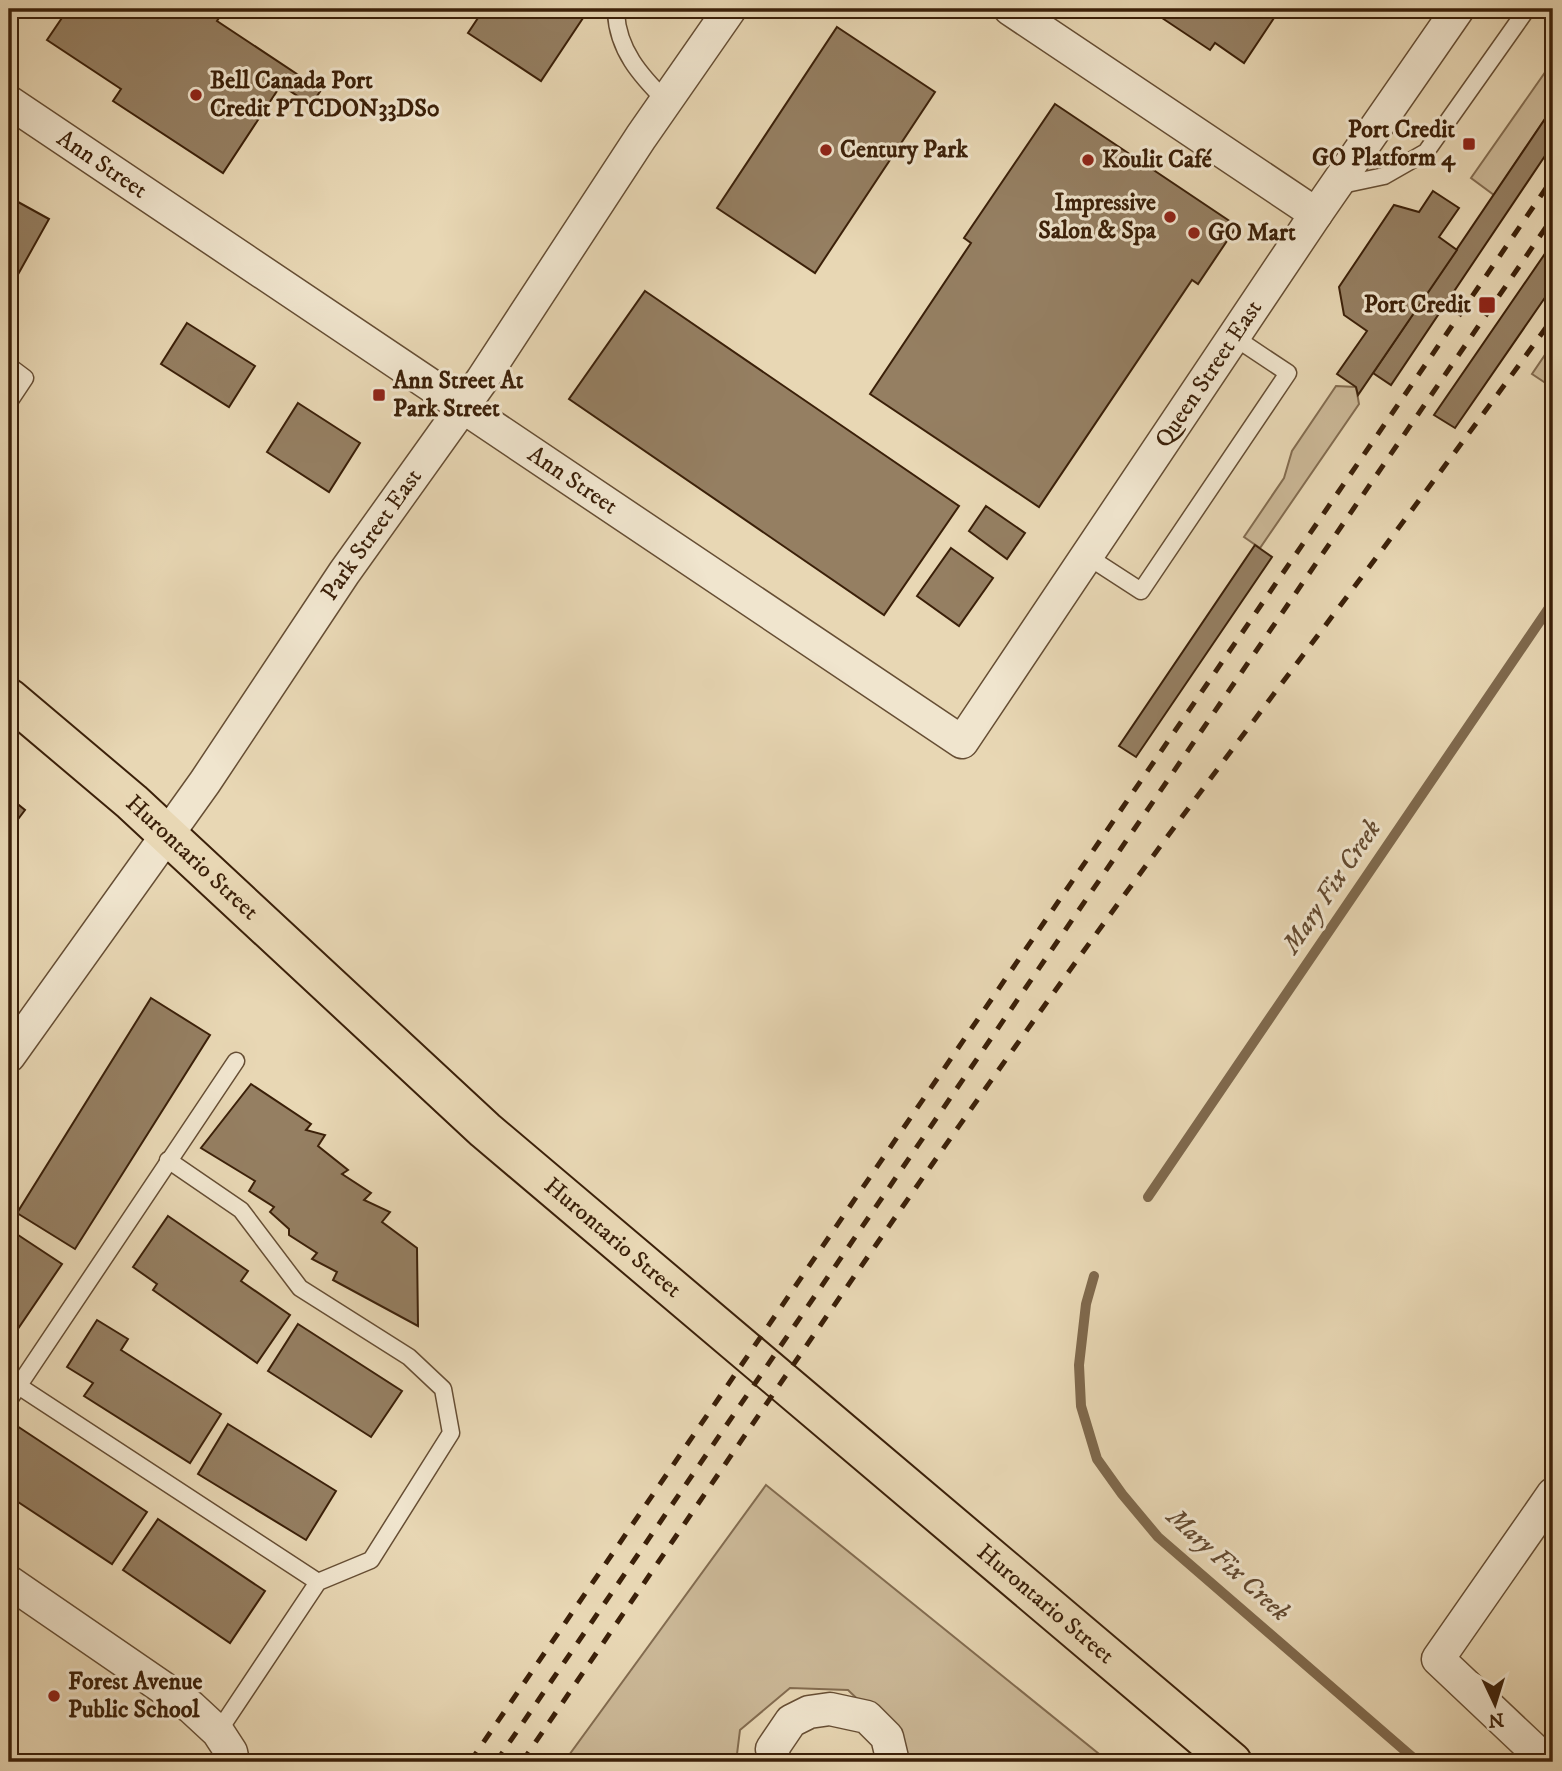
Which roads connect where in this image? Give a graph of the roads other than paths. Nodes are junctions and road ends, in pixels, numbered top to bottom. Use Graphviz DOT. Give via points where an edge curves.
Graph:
graph roads {
  1 [pos="619,9"];
  2 [pos="1010,9"];
  3 [pos="1458,9"];
  4 [pos="1527,9"];
  5 [pos="727,10"];
  6 [pos="666,101"];
  7 [pos="9,102"];
  8 [pos="1338,186"];
  9 [pos="1316,214"];
  10 [pos="1234,337"];
  11 [pos="9,366"];
  12 [pos="9,402"];
  13 [pos="462,406"];
  14 [pos="1087,556"];
  15 [pos="9,698"];
  16 [pos="962,742"];
  17 [pos="167,834"];
  18 [pos="9,1056"];
  19 [pos="236,1061"];
  20 [pos="168,1160"];
  21 [pos="17,1385"];
  22 [pos="9,1401"];
  23 [pos="1553,1494"];
  24 [pos="9,1582"];
  25 [pos="318,1582"];
  26 [pos="218,1732"];
  27 [pos="233,1762"];
  28 [pos="775,1762"];
  29 [pos="893,1762"];
  30 [pos="1232,1762"];
  31 [pos="1547,1762"];
  1 -- 6 [label="lane" via="617,33 623,47"];
  2 -- 9 [label="street"];
  3 -- 8 [label="street, Queen Street East"];
  4 -- 8 [label="lane" via="1426,152 1384,176"];
  5 -- 6 [label="street, Park Street East"];
  6 -- 13 [label="street, Park Street East"];
  7 -- 13 [label="street, Ann Street"];
  8 -- 9 [label="street, Queen Street East"];
  9 -- 10 [label="street, Queen Street East"];
  10 -- 14 [label="street, Queen Street East"];
  10 -- 14 [label="lane" via="1287,373 1226,465 1141,591"];
  11 -- 12 [label="lane" via="25,378"];
  13 -- 16 [label="street, Ann Street"];
  13 -- 17 [label="street, Park Street East"];
  14 -- 16 [label="street, Queen Street East"];
  15 -- 17 [label="main road, Hurontario Street"];
  17 -- 18 [label="street, Park Street East"];
  17 -- 30 [label="main road, Hurontario Street" via="485,1129"];
  19 -- 20 [label="lane"];
  20 -- 21 [label="lane"];
  20 -- 25 [label="lane" via="241,1210 300,1288 409,1357 443,1389 451,1433 371,1560"];
  21 -- 22 [label="lane"];
  21 -- 25 [label="lane"];
  23 -- 31 [label="street" via="1438,1659"];
  24 -- 26 [label="street" via="191,1707"];
  25 -- 26 [label="lane"];
  26 -- 27 [label="street" via="232,1752"];
  28 -- 29 [label="street" via="772,1749 791,1721 808,1712 830,1709 867,1717 887,1737"];
}
